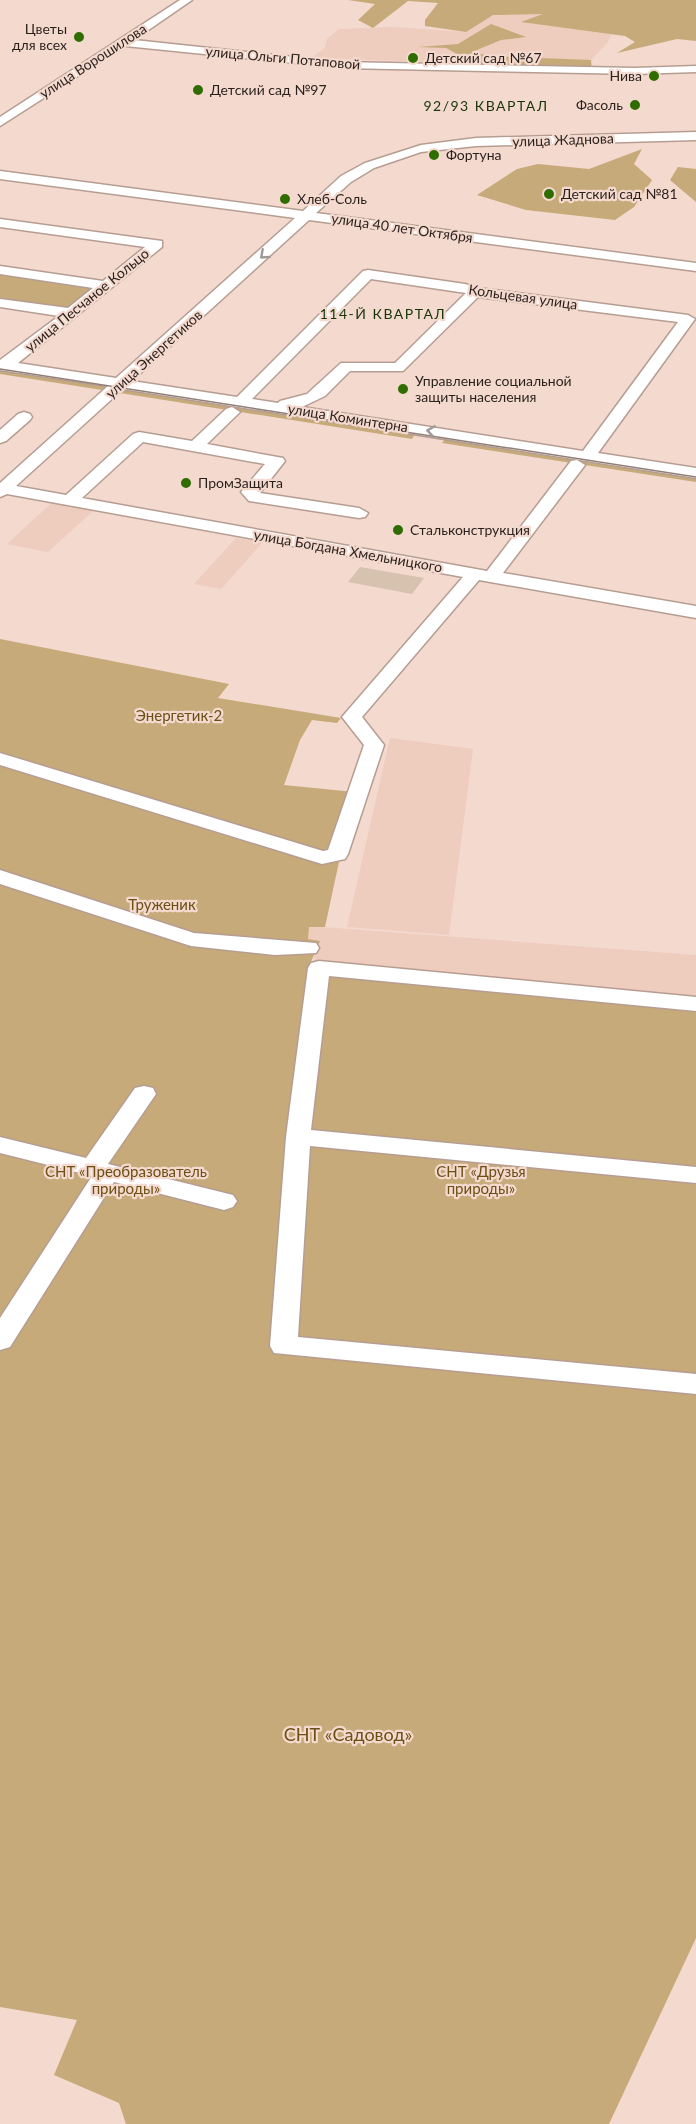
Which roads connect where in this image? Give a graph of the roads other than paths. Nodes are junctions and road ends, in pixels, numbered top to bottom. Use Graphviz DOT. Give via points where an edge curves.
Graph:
graph roads {
  1 [pos="186,0"];
  2 [pos="123,42"];
  3 [pos="696,69"];
  4 [pos="0,122"];
  5 [pos="571,132"];
  6 [pos="696,136"];
  7 [pos="639,137"];
  8 [pos="0,175"];
  9 [pos="307,215"];
  10 [pos="0,224"];
  11 [pos="696,267"];
  12 [pos="0,270"];
  13 [pos="104,285"];
  14 [pos="475,292"];
  15 [pos="0,303"];
  16 [pos="70,313"];
  17 [pos="2,369"];
  18 [pos="117,388"];
  19 [pos="240,404"];
  20 [pos="0,413"];
  21 [pos="0,438"];
  22 [pos="196,446"];
  23 [pos="582,461"];
  24 [pos="696,473"];
  25 [pos="696,483"];
  26 [pos="1,490"];
  27 [pos="70,500"];
  28 [pos="359,513"];
  29 [pos="483,575"];
  30 [pos="696,612"];
  31 [pos="0,759"];
  32 [pos="0,877"];
  33 [pos="308,948"];
  34 [pos="696,1004"];
  35 [pos="144,1094"];
  36 [pos="298,1137"];
  37 [pos="0,1145"];
  38 [pos="100,1170"];
  39 [pos="696,1175"];
  40 [pos="224,1201"];
  41 [pos="0,1340"];
  42 [pos="696,1384"];
  1 -- 2 [label="street, улица Ворошилова"];
  2 -- 3 [label="street, улица Ольги Потаповой" via="342,65"];
  2 -- 4 [label="street, улица Ворошилова"];
  5 -- 7 [label="street"];
  6 -- 7 [label="street, улица Жаднова"];
  7 -- 9 [label="street, улица Жаднова" via="467,144 395,154 346,178"];
  8 -- 9 [label="street, улица 40 лет Октября"];
  9 -- 11 [label="street, улица 40 лет Октября"];
  9 -- 18 [label="street, улица Энергетиков, one-way"];
  10 -- 13 [label="street, улица Песчаное Кольцо" via="157,244"];
  12 -- 13 [label="street"];
  13 -- 16 [label="street, улица Песчаное Кольцо"];
  14 -- 19 [label="street" via="398,368 346,366 305,402"];
  14 -- 19 [label="street, Кольцевая улица" via="368,274"];
  14 -- 23 [label="street, Кольцевая улица" via="688,320"];
  15 -- 16 [label="street"];
  16 -- 17 [label="street, улица Песчаное Кольцо"];
  17 -- 18 [label="street, улица Коминтерна"];
  18 -- 19 [label="street, улица Коминтерна"];
  18 -- 26 [label="street, улица Энергетиков"];
  19 -- 22 [label="street"];
  19 -- 23 [label="street, улица Коминтерна"];
  20 -- 21 [label="street" via="24,417"];
  22 -- 27 [label="street" via="139,437"];
  22 -- 28 [label="street" via="277,461 249,492 255,496"];
  23 -- 24 [label="street, улица Коминтерна"];
  23 -- 25 [label="street, улица Коминтерна"];
  23 -- 29 [label="street, Кольцевая улица"];
  26 -- 27 [label="street, улица Богдана Хмельницкого"];
  27 -- 29 [label="street, улица Богдана Хмельницкого"];
  29 -- 30 [label="street, улица Богдана Хмельницкого"];
  29 -- 31 [label="street, Кольцевая улица" via="352,717 374,745 337,854 322,858"];
  32 -- 33 [label="street" via="190,939"];
  34 -- 36 [label="street" via="319,968"];
  35 -- 38 [label="street"];
  36 -- 39 [label="street"];
  36 -- 42 [label="street" via="284,1346"];
  37 -- 38 [label="street"];
  38 -- 40 [label="street"];
  38 -- 41 [label="street"];
}
